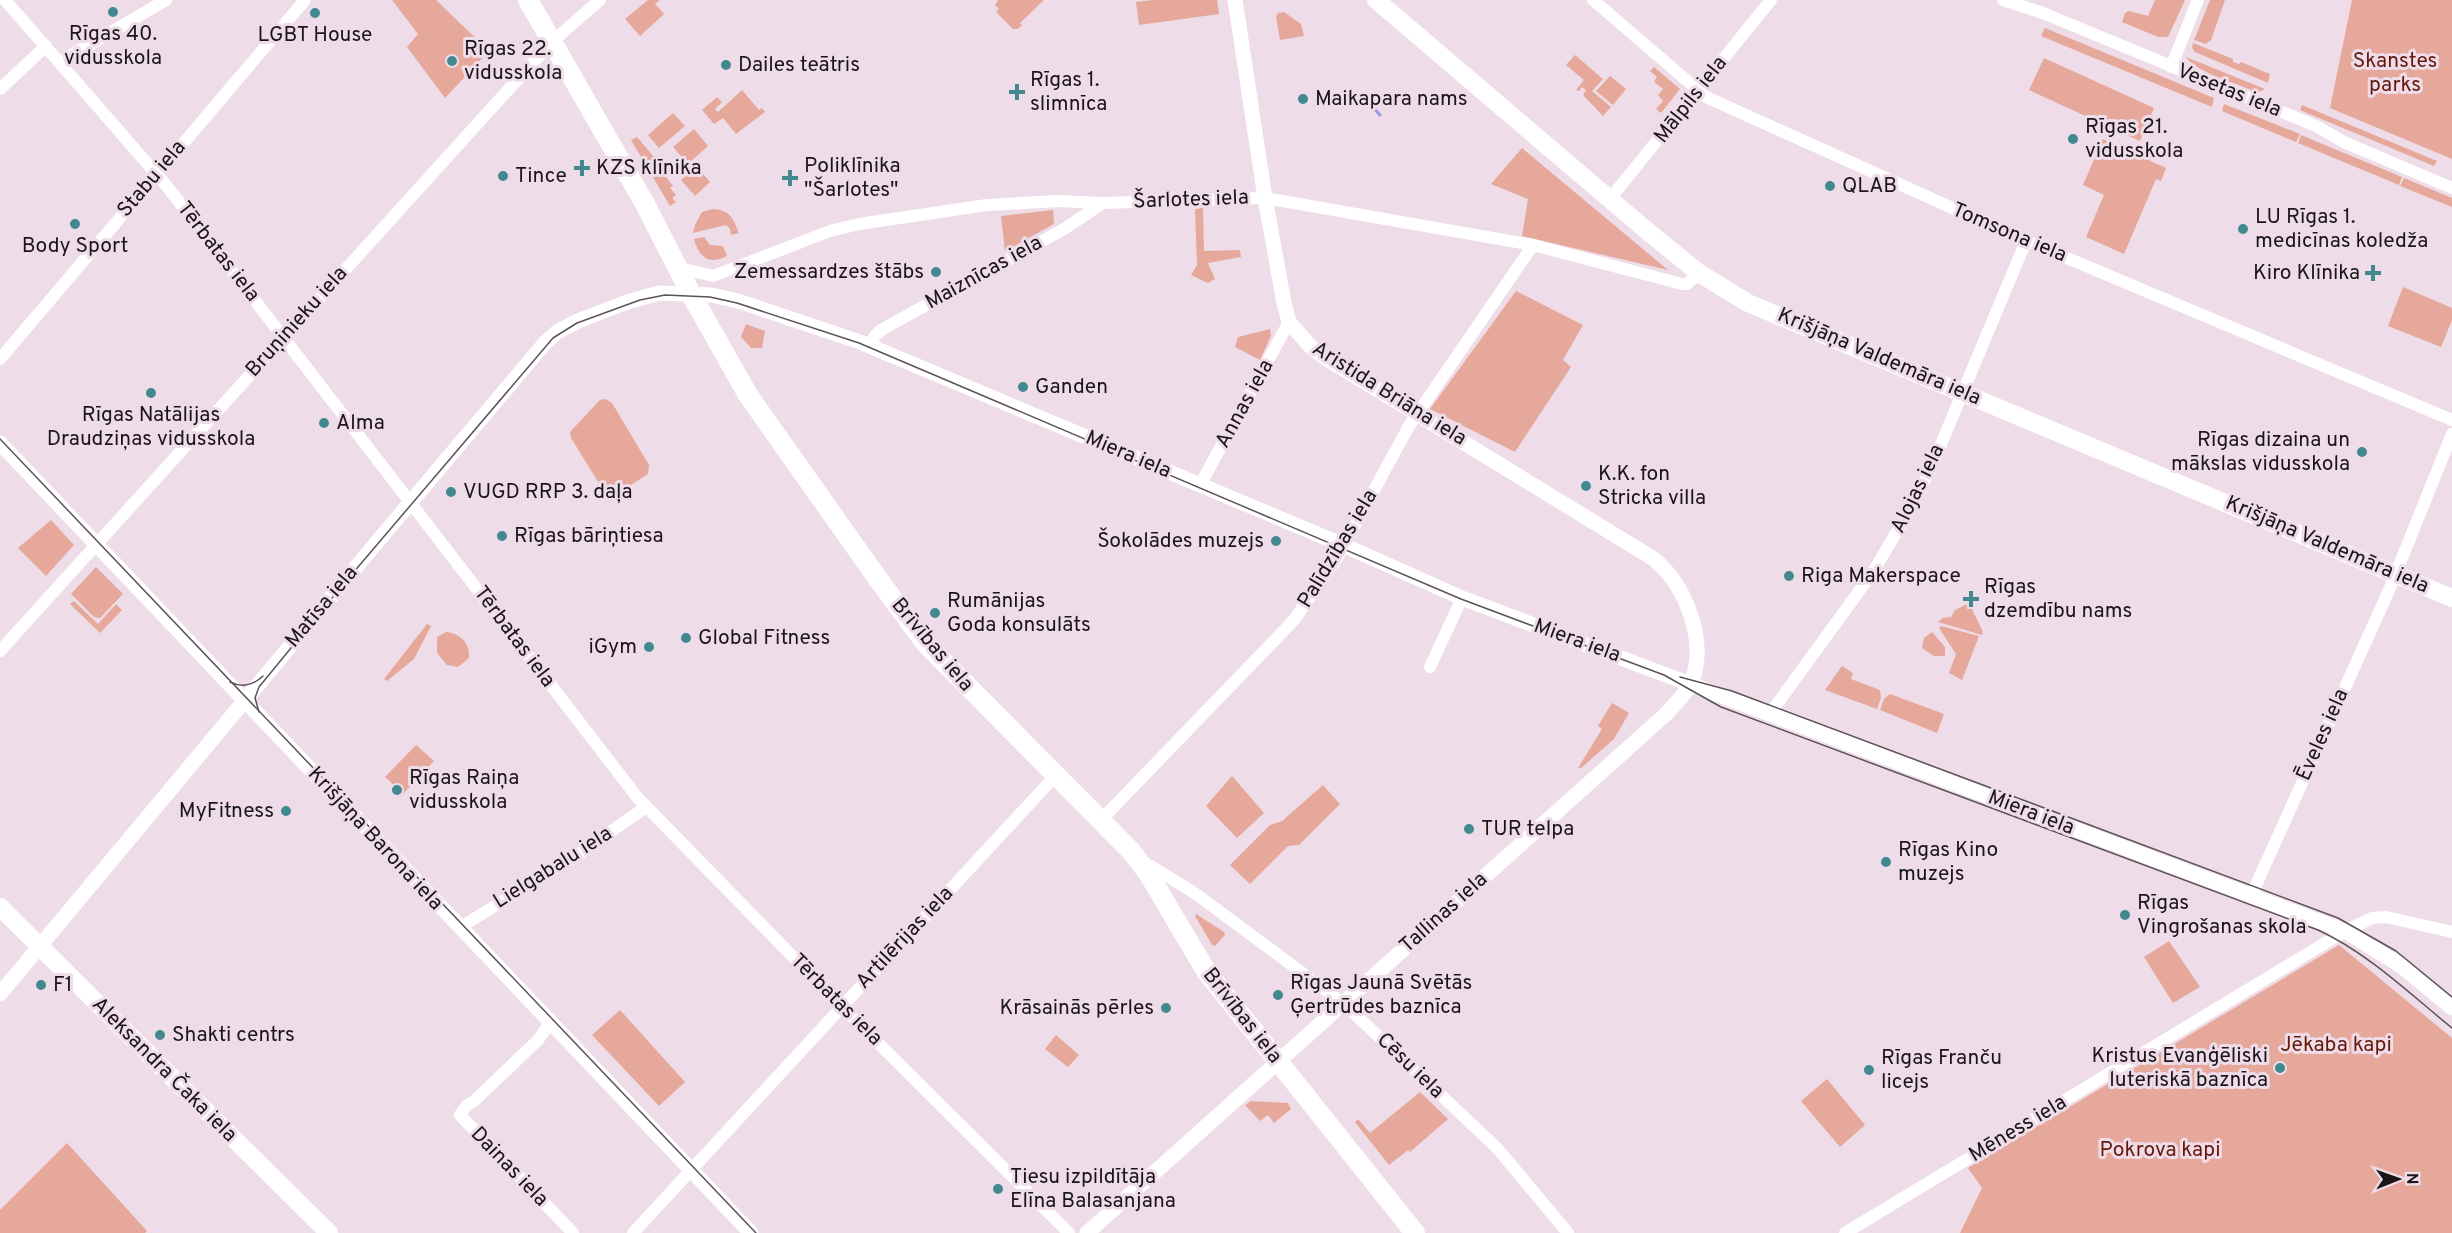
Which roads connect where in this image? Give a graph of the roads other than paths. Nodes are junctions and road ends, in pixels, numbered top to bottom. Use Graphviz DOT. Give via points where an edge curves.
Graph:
graph roads {
  1 [pos="5,0"];
  2 [pos="166,0"];
  3 [pos="305,0"];
  4 [pos="528,0"];
  5 [pos="600,0"];
  6 [pos="1235,0"];
  7 [pos="1376,0"];
  8 [pos="1593,0"];
  9 [pos="1772,0"];
  10 [pos="2003,0"];
  11 [pos="2198,0"];
  12 [pos="553,41"];
  13 [pos="46,46"];
  14 [pos="60,62"];
  15 [pos="2171,67"];
  16 [pos="0,89"];
  17 [pos="1699,90"];
  18 [pos="156,173"];
  19 [pos="2452,188"];
  20 [pos="1265,198"];
  21 [pos="1609,200"];
  22 [pos="1103,203"];
  23 [pos="2026,241"];
  24 [pos="1533,245"];
  25 [pos="680,268"];
  26 [pos="1700,273"];
  27 [pos="691,294"];
  28 [pos="1289,322"];
  29 [pos="284,336"];
  30 [pos="871,347"];
  31 [pos="0,359"];
  32 [pos="1963,392"];
  33 [pos="1418,413"];
  34 [pos="2452,420"];
  35 [pos="2452,434"];
  36 [pos="0,443"];
  37 [pos="1200,485"];
  38 [pos="411,501"];
  39 [pos="98,545"];
  40 [pos="1344,545"];
  41 [pos="2395,574"];
  42 [pos="1462,598"];
  43 [pos="2452,598"];
  44 [pos="0,651"];
  45 [pos="1431,667"];
  46 [pos="1690,684"];
  47 [pos="244,700"];
  48 [pos="1769,715"];
  49 [pos="1056,775"];
  50 [pos="646,807"];
  51 [pos="1101,820"];
  52 [pos="1141,864"];
  53 [pos="2251,896"];
  54 [pos="0,907"];
  55 [pos="459,928"];
  56 [pos="2345,931"];
  57 [pos="2452,932"];
  58 [pos="40,947"];
  59 [pos="0,994"];
  60 [pos="1343,1003"];
  61 [pos="841,1006"];
  62 [pos="2452,1008"];
  63 [pos="550,1023"];
  64 [pos="1277,1061"];
  65 [pos="692,1170"];
  66 [pos="329,1233"];
  67 [pos="573,1233"];
  68 [pos="633,1233"];
  69 [pos="751,1233"];
  70 [pos="1070,1233"];
  71 [pos="1087,1233"];
  72 [pos="1416,1233"];
  73 [pos="1568,1233"];
  74 [pos="1845,1233"];
  1 -- 13 [label="street, Tērbatas iela"];
  2 -- 14 [label="street"];
  3 -- 18 [label="street, Stabu iela"];
  4 -- 12 [label="highway, Brīvības iela"];
  5 -- 12 [label="street, Bruņinieku iela"];
  6 -- 20 [label="street"];
  7 -- 21 [label="main road, Krišjāņa Valdemāra iela"];
  8 -- 17 [label="street, Tomsona iela"];
  9 -- 17 [label="street, Mālpils iela"];
  10 -- 15 [label="street, Vesetas iela"];
  11 -- 15 [label="street"];
  12 -- 25 [label="highway, Brīvības iela"];
  12 -- 29 [label="street, Bruņinieku iela"];
  13 -- 14 [label="street, Tērbatas iela"];
  13 -- 16 [label="street"];
  14 -- 18 [label="street, Tērbatas iela"];
  15 -- 19 [label="street, Vesetas iela" via="2316,126 2346,143"];
  17 -- 21 [label="street, Mālpils iela"];
  17 -- 23 [label="street, Tomsona iela" via="1810,145"];
  18 -- 29 [label="street, Tērbatas iela"];
  18 -- 31 [label="street, Stabu iela"];
  20 -- 22 [label="street, Šarlotes iela"];
  20 -- 24 [label="street, Šarlotes iela"];
  20 -- 28 [label="street"];
  21 -- 26 [label="main road, Krišjāņa Valdemāra iela"];
  22 -- 25 [label="street, Šarlotes iela" via="987,205 859,224 822,233 719,274 707,276"];
  22 -- 30 [label="street, Maiznīcas iela" via="1064,229 881,330"];
  23 -- 32 [label="street, Alojas iela"];
  23 -- 34 [label="street, Tomsona iela"];
  24 -- 26 [label="street, Šarlotes iela" via="1682,284"];
  24 -- 33 [label="street, Palīdzības iela"];
  25 -- 27 [label="highway, Brīvības iela"];
  26 -- 32 [label="main road, Krišjāņa Valdemāra iela" via="1748,303"];
  27 -- 30 [label="street, Miera iela" via="738,301"];
  27 -- 38 [label="street, Matīsa iela" via="639,298 557,333"];
  27 -- 49 [label="highway, Brīvības iela" via="748,395 923,641"];
  28 -- 33 [label="street, Aristida Briāna iela" via="1324,357"];
  28 -- 37 [label="street, Annas iela"];
  29 -- 38 [label="street, Tērbatas iela"];
  29 -- 39 [label="street, Bruņinieku iela"];
  30 -- 37 [label="street, Miera iela"];
  32 -- 41 [label="main road, Krišjāņa Valdemāra iela"];
  32 -- 48 [label="street, Alojas iela" via="1934,461 1893,540"];
  33 -- 40 [label="street, Palīdzības iela"];
  33 -- 46 [label="street, Aristida Briāna iela" via="1663,567 1684,598 1695,634 1697,659"];
  35 -- 41 [label="street, Ēveles iela"];
  36 -- 39 [label="street, Krišjāņa Barona iela"];
  37 -- 40 [label="street, Miera iela"];
  38 -- 47 [label="street, Matīsa iela"];
  38 -- 50 [label="street, Tērbatas iela"];
  39 -- 44 [label="street, Bruņinieku iela"];
  39 -- 47 [label="street, Krišjāņa Barona iela"];
  40 -- 42 [label="street, Miera iela"];
  40 -- 51 [label="street, Palīdzības iela" via="1294,620"];
  41 -- 43 [label="main road, Krišjāņa Valdemāra iela"];
  41 -- 53 [label="street, Ēveles iela"];
  42 -- 45 [label="street"];
  42 -- 46 [label="street, Miera iela"];
  46 -- 48 [label="street, Miera iela"];
  46 -- 60 [label="street, Tallinas iela" via="1666,714"];
  47 -- 55 [label="street, Krišjāņa Barona iela"];
  47 -- 58 [label="street, Matīsa iela"];
  48 -- 53 [label="street, Miera iela"];
  49 -- 51 [label="highway, Brīvības iela"];
  49 -- 61 [label="street, Artilērijas iela"];
  50 -- 55 [label="street, Lielgabalu iela" via="573,858"];
  50 -- 61 [label="street, Tērbatas iela"];
  51 -- 52 [label="highway, Brīvības iela"];
  52 -- 60 [label="street, Cēsu iela" via="1151,866 1196,894"];
  52 -- 64 [label="highway, Brīvības iela" via="1197,957"];
  53 -- 56 [label="street, Miera iela"];
  54 -- 58 [label="main road, Aleksandra Čaka iela"];
  55 -- 63 [label="street, Krišjāņa Barona iela"];
  56 -- 57 [label="street, Mēness iela" via="2372,918 2386,917"];
  56 -- 62 [label="street, Miera iela" via="2400,965"];
  56 -- 74 [label="street, Mēness iela"];
  58 -- 59 [label="street, Matīsa iela"];
  58 -- 66 [label="main road, Aleksandra Čaka iela"];
  60 -- 64 [label="street, Tallinas iela"];
  60 -- 73 [label="street, Cēsu iela" via="1504,1155"];
  61 -- 65 [label="street, Artilērijas iela"];
  61 -- 70 [label="street, Tērbatas iela"];
  63 -- 65 [label="street, Krišjāņa Barona iela"];
  63 -- 67 [label="street, Dainas iela" via="538,1040 460,1115"];
  64 -- 71 [label="street, Tallinas iela"];
  64 -- 72 [label="highway, Brīvības iela"];
  65 -- 68 [label="street, Artilērijas iela"];
  65 -- 69 [label="street, Krišjāņa Barona iela"];
}
